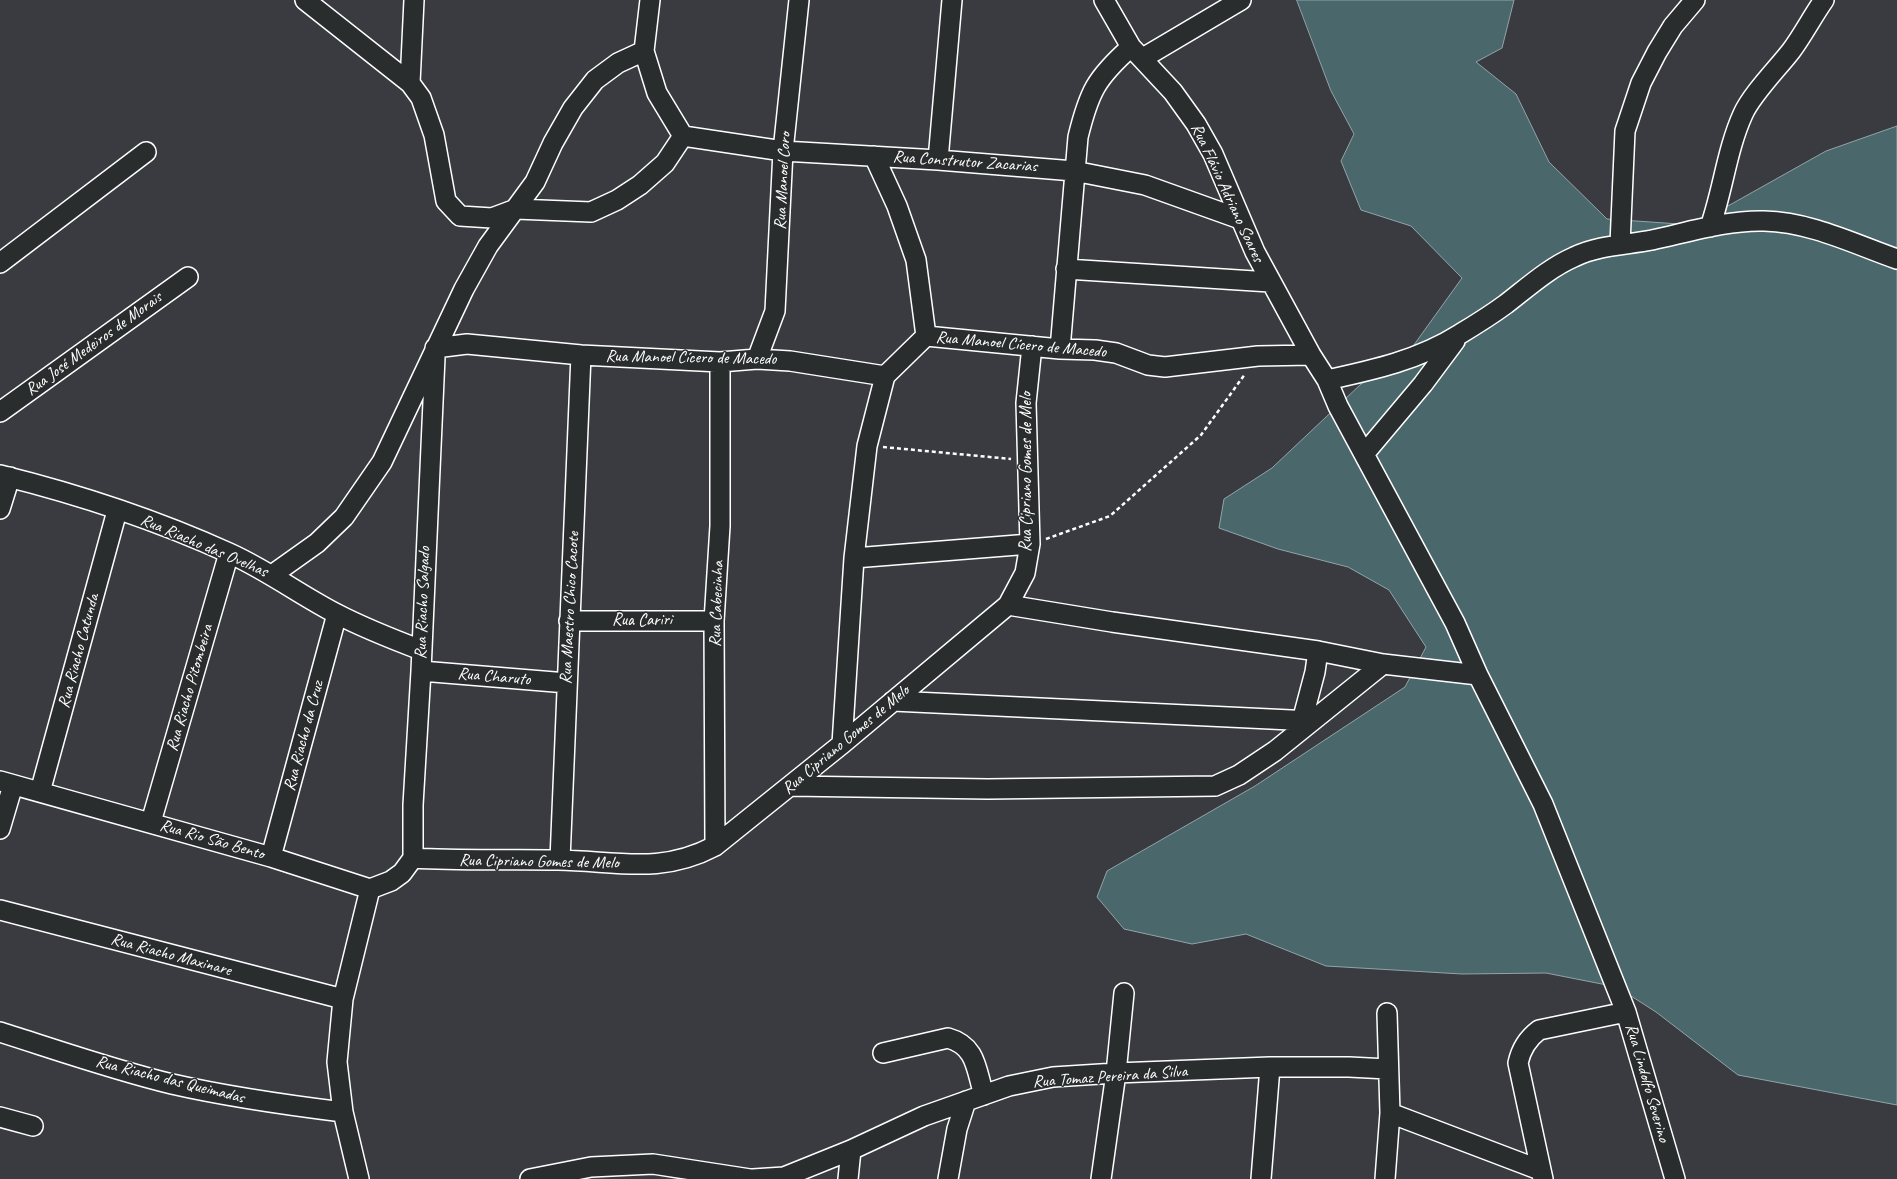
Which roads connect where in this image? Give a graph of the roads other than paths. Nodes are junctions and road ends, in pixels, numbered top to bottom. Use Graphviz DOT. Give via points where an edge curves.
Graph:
graph roads {
  1 [pos="306,0"];
  2 [pos="414,0"];
  3 [pos="650,0"];
  4 [pos="799,0"];
  5 [pos="952,0"];
  6 [pos="1104,0"];
  7 [pos="1241,0"];
  8 [pos="1695,0"];
  9 [pos="1824,0"];
  10 [pos="644,51"];
  11 [pos="1137,53"];
  12 [pos="410,83"];
  13 [pos="683,136"];
  14 [pos="783,151"];
  15 [pos="146,152"];
  16 [pos="874,156"];
  17 [pos="938,160"];
  18 [pos="1074,171"];
  19 [pos="516,210"];
  20 [pos="1240,218"];
  21 [pos="1710,227"];
  22 [pos="1620,244"];
  23 [pos="1897,259"];
  24 [pos="0,263"];
  25 [pos="1066,269"];
  26 [pos="188,276"];
  27 [pos="1270,282"];
  28 [pos="1459,335"];
  29 [pos="926,336"];
  30 [pos="1032,346"];
  31 [pos="435,348"];
  32 [pos="1060,349"];
  33 [pos="581,355"];
  34 [pos="1311,355"];
  35 [pos="757,359"];
  36 [pos="720,362"];
  37 [pos="885,376"];
  38 [pos="1327,380"];
  39 [pos="0,412"];
  40 [pos="1365,453"];
  41 [pos="5,476"];
  42 [pos="0,509"];
  43 [pos="117,511"];
  44 [pos="1030,544"];
  45 [pos="229,553"];
  46 [pos="854,558"];
  47 [pos="272,575"];
  48 [pos="1008,604"];
  49 [pos="337,614"];
  50 [pos="570,621"];
  51 [pos="714,621"];
  52 [pos="421,650"];
  53 [pos="1318,651"];
  54 [pos="1383,664"];
  55 [pos="421,671"];
  56 [pos="1478,675"];
  57 [pos="567,683"];
  58 [pos="893,700"];
  59 [pos="1307,721"];
  60 [pos="842,744"];
  61 [pos="6,782"];
  62 [pos="791,786"];
  63 [pos="40,792"];
  64 [pos="151,822"];
  65 [pos="0,829"];
  66 [pos="716,846"];
  67 [pos="271,857"];
  68 [pos="413,858"];
  69 [pos="560,860"];
  70 [pos="370,889"];
  71 [pos="0,910"];
  72 [pos="1124,993"];
  73 [pos="342,1000"];
  74 [pos="1626,1012"];
  75 [pos="1388,1013"];
  76 [pos="0,1032"];
  77 [pos="883,1053"];
  78 [pos="1270,1067"];
  79 [pos="1388,1069"];
  80 [pos="1116,1073"];
  81 [pos="984,1095"];
  82 [pos="966,1101"];
  83 [pos="343,1112"];
  84 [pos="1390,1113"];
  85 [pos="0,1117"];
  86 [pos="32,1126"];
  87 [pos="851,1150"];
  88 [pos="652,1171"];
  89 [pos="1541,1175"];
  90 [pos="358,1179"];
  91 [pos="530,1179"];
  92 [pos="752,1179"];
  93 [pos="848,1179"];
  94 [pos="948,1179"];
  95 [pos="1101,1179"];
  96 [pos="1261,1179"];
  97 [pos="1385,1179"];
  98 [pos="1675,1179"];
  1 -- 12 [label="street"];
  2 -- 12 [label="street"];
  3 -- 10 [label="street"];
  4 -- 14 [label="street, Rua Manoel Coro"];
  5 -- 17 [label="street"];
  6 -- 11 [label="street, Rua Flávio Adriano Soares"];
  7 -- 11 [label="street"];
  8 -- 22 [label="street" via="1673,26 1650,65 1641,83 1625,131"];
  9 -- 21 [label="street" via="1792,49 1743,114"];
  10 -- 13 [label="street" via="658,94"];
  10 -- 19 [label="street" via="618,63 595,80 573,108 553,142 535,182"];
  11 -- 18 [label="street" via="1116,60 1096,84 1086,106 1078,137"];
  11 -- 20 [label="street, Rua Flávio Adriano Soares" via="1173,92 1196,124 1213,154"];
  12 -- 19 [label="street" via="421,98 434,135 446,200 460,216 492,218"];
  13 -- 14 [label="street, Rua Construtor Zacarias"];
  13 -- 19 [label="street" via="665,164 640,185 617,200 591,212"];
  14 -- 16 [label="street, Rua Construtor Zacarias"];
  14 -- 35 [label="street, Rua Manoel Coro" via="775,311"];
  15 -- 24 [label="street"];
  16 -- 17 [label="street, Rua Construtor Zacarias"];
  16 -- 29 [label="street" via="897,206 916,260"];
  17 -- 18 [label="street, Rua Construtor Zacarias"];
  18 -- 20 [label="street, Rua Construtor Zacarias" via="1145,185"];
  18 -- 25 [label="street"];
  19 -- 31 [label="street" via="488,246"];
  20 -- 27 [label="street, Rua Flávio Adriano Soares"];
  21 -- 22 [label="street"];
  21 -- 23 [label="street" via="1735,222 1765,221 1797,225"];
  22 -- 28 [label="street" via="1594,248 1574,257 1546,273"];
  25 -- 27 [label="street"];
  25 -- 32 [label="street"];
  26 -- 39 [label="street, Rua José Medeiros de Morais"];
  27 -- 34 [label="street, Rua Flávio Adriano Soares"];
  28 -- 38 [label="street" via="1433,349 1385,367"];
  28 -- 40 [label="street" via="1423,384"];
  29 -- 30 [label="street, Rua Manoel Cícero de Macedo"];
  29 -- 37 [label="street, Rua Manoel Cícero de Macedo"];
  30 -- 32 [label="street, Rua Manoel Cícero de Macedo"];
  30 -- 44 [label="street, Rua Cipriano Gomes de Melo" via="1026,403"];
  31 -- 33 [label="street, Rua Manoel Cícero de Macedo" via="467,344"];
  31 -- 47 [label="street" via="382,462 344,517 317,543"];
  31 -- 52 [label="street, Rua Riacho Salgado"];
  32 -- 34 [label="street, Rua Manoel Cícero de Macedo" via="1109,352 1148,365 1165,367 1258,356"];
  33 -- 36 [label="street, Rua Manoel Cícero de Macedo"];
  33 -- 50 [label="street, Rua Maestro Chico Cacote"];
  34 -- 38 [label="street, Rua Flávio Adriano Soares"];
  35 -- 36 [label="street, Rua Manoel Cícero de Macedo"];
  35 -- 37 [label="street, Rua Manoel Cícero de Macedo" via="790,361"];
  36 -- 51 [label="street, Rua Cabecinha" via="720,526"];
  37 -- 46 [label="street" via="866,446"];
  38 -- 40 [label="street, Rua Flávio Adriano Soares" via="1338,406"];
  40 -- 56 [label="street, Rua Flávio Adriano Soares" via="1396,516 1455,623"];
  41 -- 42 [label="street"];
  41 -- 43 [label="street, Rua Riacho das Ovelhas" via="67,492"];
  43 -- 45 [label="street, Rua Riacho das Ovelhas"];
  43 -- 63 [label="street, Rua Riacho Catunda"];
  44 -- 46 [label="street"];
  44 -- 48 [label="street, Rua Cipriano Gomes de Melo" via="1025,573"];
  45 -- 47 [label="street, Rua Riacho das Ovelhas"];
  45 -- 64 [label="street, Rua Riacho Pitombeira"];
  46 -- 60 [label="street"];
  47 -- 49 [label="street, Rua Riacho das Ovelhas"];
  48 -- 53 [label="street" via="1112,622"];
  48 -- 58 [label="street, Rua Cipriano Gomes de Melo"];
  49 -- 52 [label="street, Rua Riacho das Ovelhas"];
  49 -- 67 [label="street, Rua Riacho da Cruz"];
  50 -- 51 [label="street, Rua Cariri"];
  50 -- 57 [label="street, Rua Maestro Chico Cacote"];
  51 -- 66 [label="street, Rua Cabecinha"];
  52 -- 55 [label="street, Rua Riacho Salgado"];
  53 -- 54 [label="street"];
  53 -- 59 [label="street"];
  54 -- 56 [label="street"];
  54 -- 59 [label="street"];
  55 -- 57 [label="street, Rua Charuto"];
  55 -- 68 [label="street, Rua Riacho Salgado" via="413,805"];
  56 -- 74 [label="street, Rua Lindolfo Severino" via="1543,804"];
  57 -- 69 [label="street, Rua Maestro Chico Cacote"];
  58 -- 59 [label="street"];
  58 -- 60 [label="street, Rua Cipriano Gomes de Melo"];
  59 -- 62 [label="street" via="1275,751 1239,776 1215,786 988,789"];
  60 -- 62 [label="street, Rua Cipriano Gomes de Melo"];
  61 -- 63 [label="street, Rua Rio São Bento"];
  61 -- 65 [label="street"];
  62 -- 66 [label="street, Rua Cipriano Gomes de Melo"];
  63 -- 64 [label="street, Rua Rio São Bento"];
  64 -- 67 [label="street, Rua Rio São Bento"];
  66 -- 69 [label="street, Rua Cipriano Gomes de Melo" via="677,862 646,865"];
  67 -- 70 [label="street, Rua Rio São Bento"];
  68 -- 69 [label="street, Rua Cipriano Gomes de Melo"];
  68 -- 70 [label="street" via="402,873 391,881"];
  70 -- 73 [label="street"];
  71 -- 73 [label="street, Rua Riacho Maxinare"];
  72 -- 80 [label="street"];
  73 -- 83 [label="street" via="337,1062"];
  74 -- 89 [label="street" via="1538,1030 1521,1050 1518,1064"];
  74 -- 98 [label="street, Rua Lindolfo Severino"];
  75 -- 79 [label="street"];
  76 -- 83 [label="street, Rua Riacho das Queimadas" via="129,1073 173,1084 265,1103"];
  77 -- 81 [label="street" via="948,1038 958,1041 970,1051"];
  78 -- 79 [label="street, Rua Tomaz Pereira da Silva"];
  78 -- 80 [label="street, Rua Tomaz Pereira da Silva"];
  78 -- 96 [label="street"];
  79 -- 84 [label="street"];
  80 -- 81 [label="street, Rua Tomaz Pereira da Silva" via="1053,1077 1009,1086"];
  80 -- 95 [label="street"];
  81 -- 82 [label="street, Rua Tomaz Pereira da Silva"];
  82 -- 87 [label="street, Rua Tomaz Pereira da Silva" via="924,1116"];
  82 -- 94 [label="street" via="957,1129"];
  83 -- 90 [label="street"];
  84 -- 89 [label="street"];
  84 -- 97 [label="street"];
  85 -- 86 [label="street"];
  87 -- 92 [label="street, Rua Tomaz Pereira da Silva" via="784,1177"];
  87 -- 93 [label="street"];
  88 -- 91 [label="street, Rua Tomaz Pereira da Silva" via="591,1167"];
  88 -- 92 [label="street, Rua Tomaz Pereira da Silva"];
}
